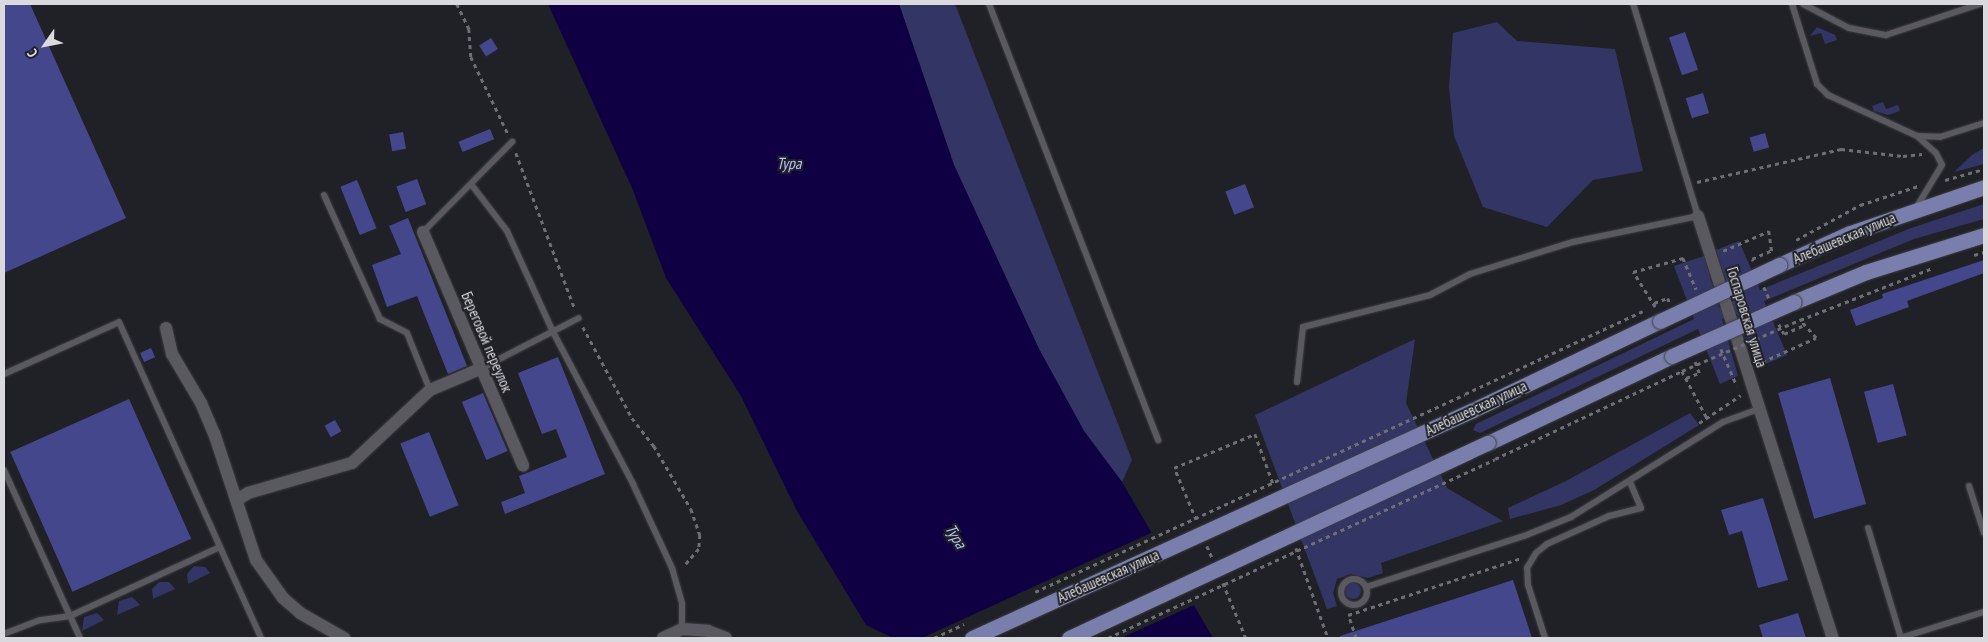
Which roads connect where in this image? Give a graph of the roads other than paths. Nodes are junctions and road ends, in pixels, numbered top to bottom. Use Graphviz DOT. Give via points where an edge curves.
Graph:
graph roads {
  1 [pos="990,4"];
  2 [pos="1633,4"];
  3 [pos="1792,4"];
  4 [pos="1803,4"];
  5 [pos="1980,4"];
  6 [pos="1984,123"];
  7 [pos="1917,136"];
  8 [pos="512,142"];
  9 [pos="471,184"];
  10 [pos="1984,187"];
  11 [pos="324,196"];
  12 [pos="1916,209"];
  13 [pos="1698,216"];
  14 [pos="423,232"];
  15 [pos="1984,235"];
  16 [pos="579,318"];
  17 [pos="166,328"];
  18 [pos="553,332"];
  19 [pos="480,369"];
  20 [pos="4,374"];
  21 [pos="1297,382"];
  22 [pos="430,390"];
  23 [pos="1759,409"];
  24 [pos="1158,440"];
  25 [pos="523,465"];
  26 [pos="4,470"];
  27 [pos="1630,482"];
  28 [pos="1969,486"];
  29 [pos="237,500"];
  30 [pos="1868,528"];
  31 [pos="1984,533"];
  32 [pos="220,547"];
  33 [pos="1366,587"];
  34 [pos="1984,612"];
  35 [pos="70,616"];
  36 [pos="682,629"];
  37 [pos="4,634"];
  38 [pos="80,638"];
  39 [pos="261,638"];
  40 [pos="344,638"];
  41 [pos="663,638"];
  42 [pos="726,638"];
  43 [pos="972,638"];
  44 [pos="1069,638"];
  45 [pos="1545,638"];
  46 [pos="1833,638"];
  47 [pos="1900,638"];
  1 -- 24 [label="lane"];
  2 -- 13 [label="lane, Госпаровская улица"];
  3 -- 7 [label="lane" via="1817,84 1828,96"];
  4 -- 5 [label="lane" via="1850,28 1886,35"];
  6 -- 7 [label="lane" via="1940,136"];
  7 -- 12 [label="lane" via="1936,153 1942,164"];
  8 -- 9 [label="lane"];
  9 -- 14 [label="lane"];
  9 -- 18 [label="lane" via="507,231"];
  10 -- 12 [label="main road, Алебашевская улица"];
  11 -- 22 [label="lane" via="380,319 407,333"];
  12 -- 43 [label="main road, Алебашевская улица, bridge" via="1850,233 1779,265 1473,410"];
  13 -- 21 [label="lane" via="1572,242 1470,274 1430,295 1303,327"];
  13 -- 23 [label="street, Госпаровская улица"];
  14 -- 19 [label="street, Береговой переулок"];
  15 -- 44 [label="main road, bridge" via="1866,272 1794,302"];
  16 -- 18 [label="lane"];
  17 -- 29 [label="street" via="172,354 202,403"];
  18 -- 19 [label="lane"];
  18 -- 36 [label="lane" via="617,451 672,568 682,604"];
  19 -- 22 [label="street"];
  19 -- 25 [label="street, Береговой переулок"];
  20 -- 32 [label="lane" via="119,322"];
  22 -- 29 [label="street" via="352,463 248,493"];
  23 -- 27 [label="lane" via="1724,422"];
  23 -- 46 [label="street, Госпаровская улица"];
  26 -- 35 [label="lane"];
  27 -- 33 [label="lane" via="1571,517"];
  27 -- 45 [label="lane" via="1641,508 1610,516 1547,544 1536,553 1527,568 1528,585"];
  28 -- 31 [label="lane"];
  29 -- 40 [label="street" via="256,560 284,598 300,613"];
  30 -- 47 [label="lane"];
  32 -- 35 [label="lane"];
  32 -- 39 [label="lane"];
  33 -- 33 [label="lane" via="1360,580 1348,580 1341,589 1342,597 1348,603 1357,604 1366,596"];
  34 -- 47 [label="lane"];
  35 -- 37 [label="lane" via="40,620"];
  35 -- 38 [label="lane"];
  36 -- 41 [label="street"];
  36 -- 42 [label="street" via="708,631"];
}
